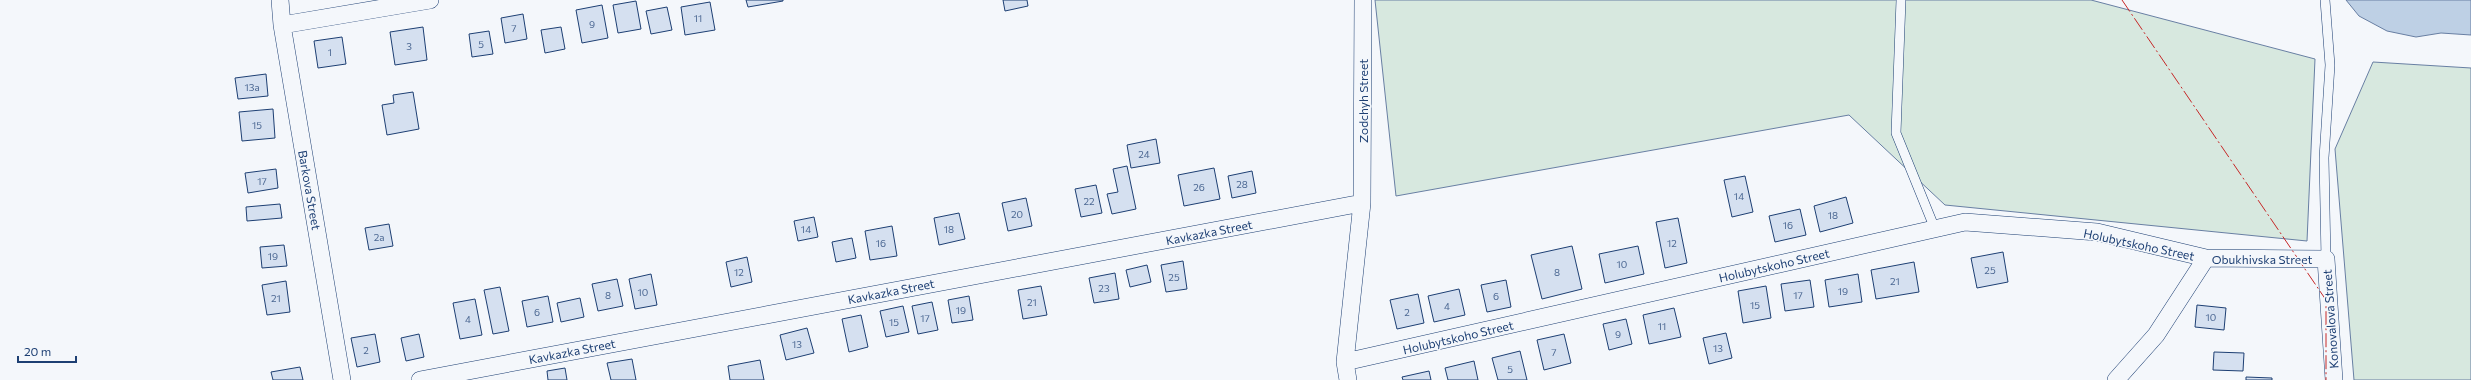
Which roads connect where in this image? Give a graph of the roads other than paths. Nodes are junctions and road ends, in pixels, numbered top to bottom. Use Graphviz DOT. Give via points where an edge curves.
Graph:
graph roads {
  1 [pos="280,0"];
  2 [pos="430,0"];
  3 [pos="1363,0"];
  4 [pos="1900,0"];
  5 [pos="2325,0"];
  6 [pos="282,26"];
  7 [pos="1362,203"];
  8 [pos="1935,228"];
  9 [pos="2206,258"];
  10 [pos="2326,259"];
  11 [pos="1345,362"];
  12 [pos="342,380"];
  13 [pos="420,380"];
  14 [pos="1348,380"];
  15 [pos="2116,380"];
  16 [pos="2334,380"];
  1 -- 6 [label="street, Barkova Street"];
  2 -- 6 [label="street"];
  3 -- 7 [label="street, Zodchyh Street"];
  4 -- 8 [label="lane" via="1896,132"];
  5 -- 10 [label="lane" via="2330,64 2324,158"];
  6 -- 12 [label="street, Barkova Street"];
  7 -- 11 [label="street, Zodchyh Street"];
  7 -- 13 [label="street, Kavkazka Street"];
  8 -- 9 [label="street, Holubytskoho Street" via="1965,222 2097,232"];
  8 -- 11 [label="street, Holubytskoho Street"];
  9 -- 10 [label="street, Obukhivska Street"];
  9 -- 15 [label="street, Obukhivska Street" via="2156,335"];
  10 -- 16 [label="street, Konovalova Street"];
  11 -- 14 [label="street, Zodchyh Street"];
}
